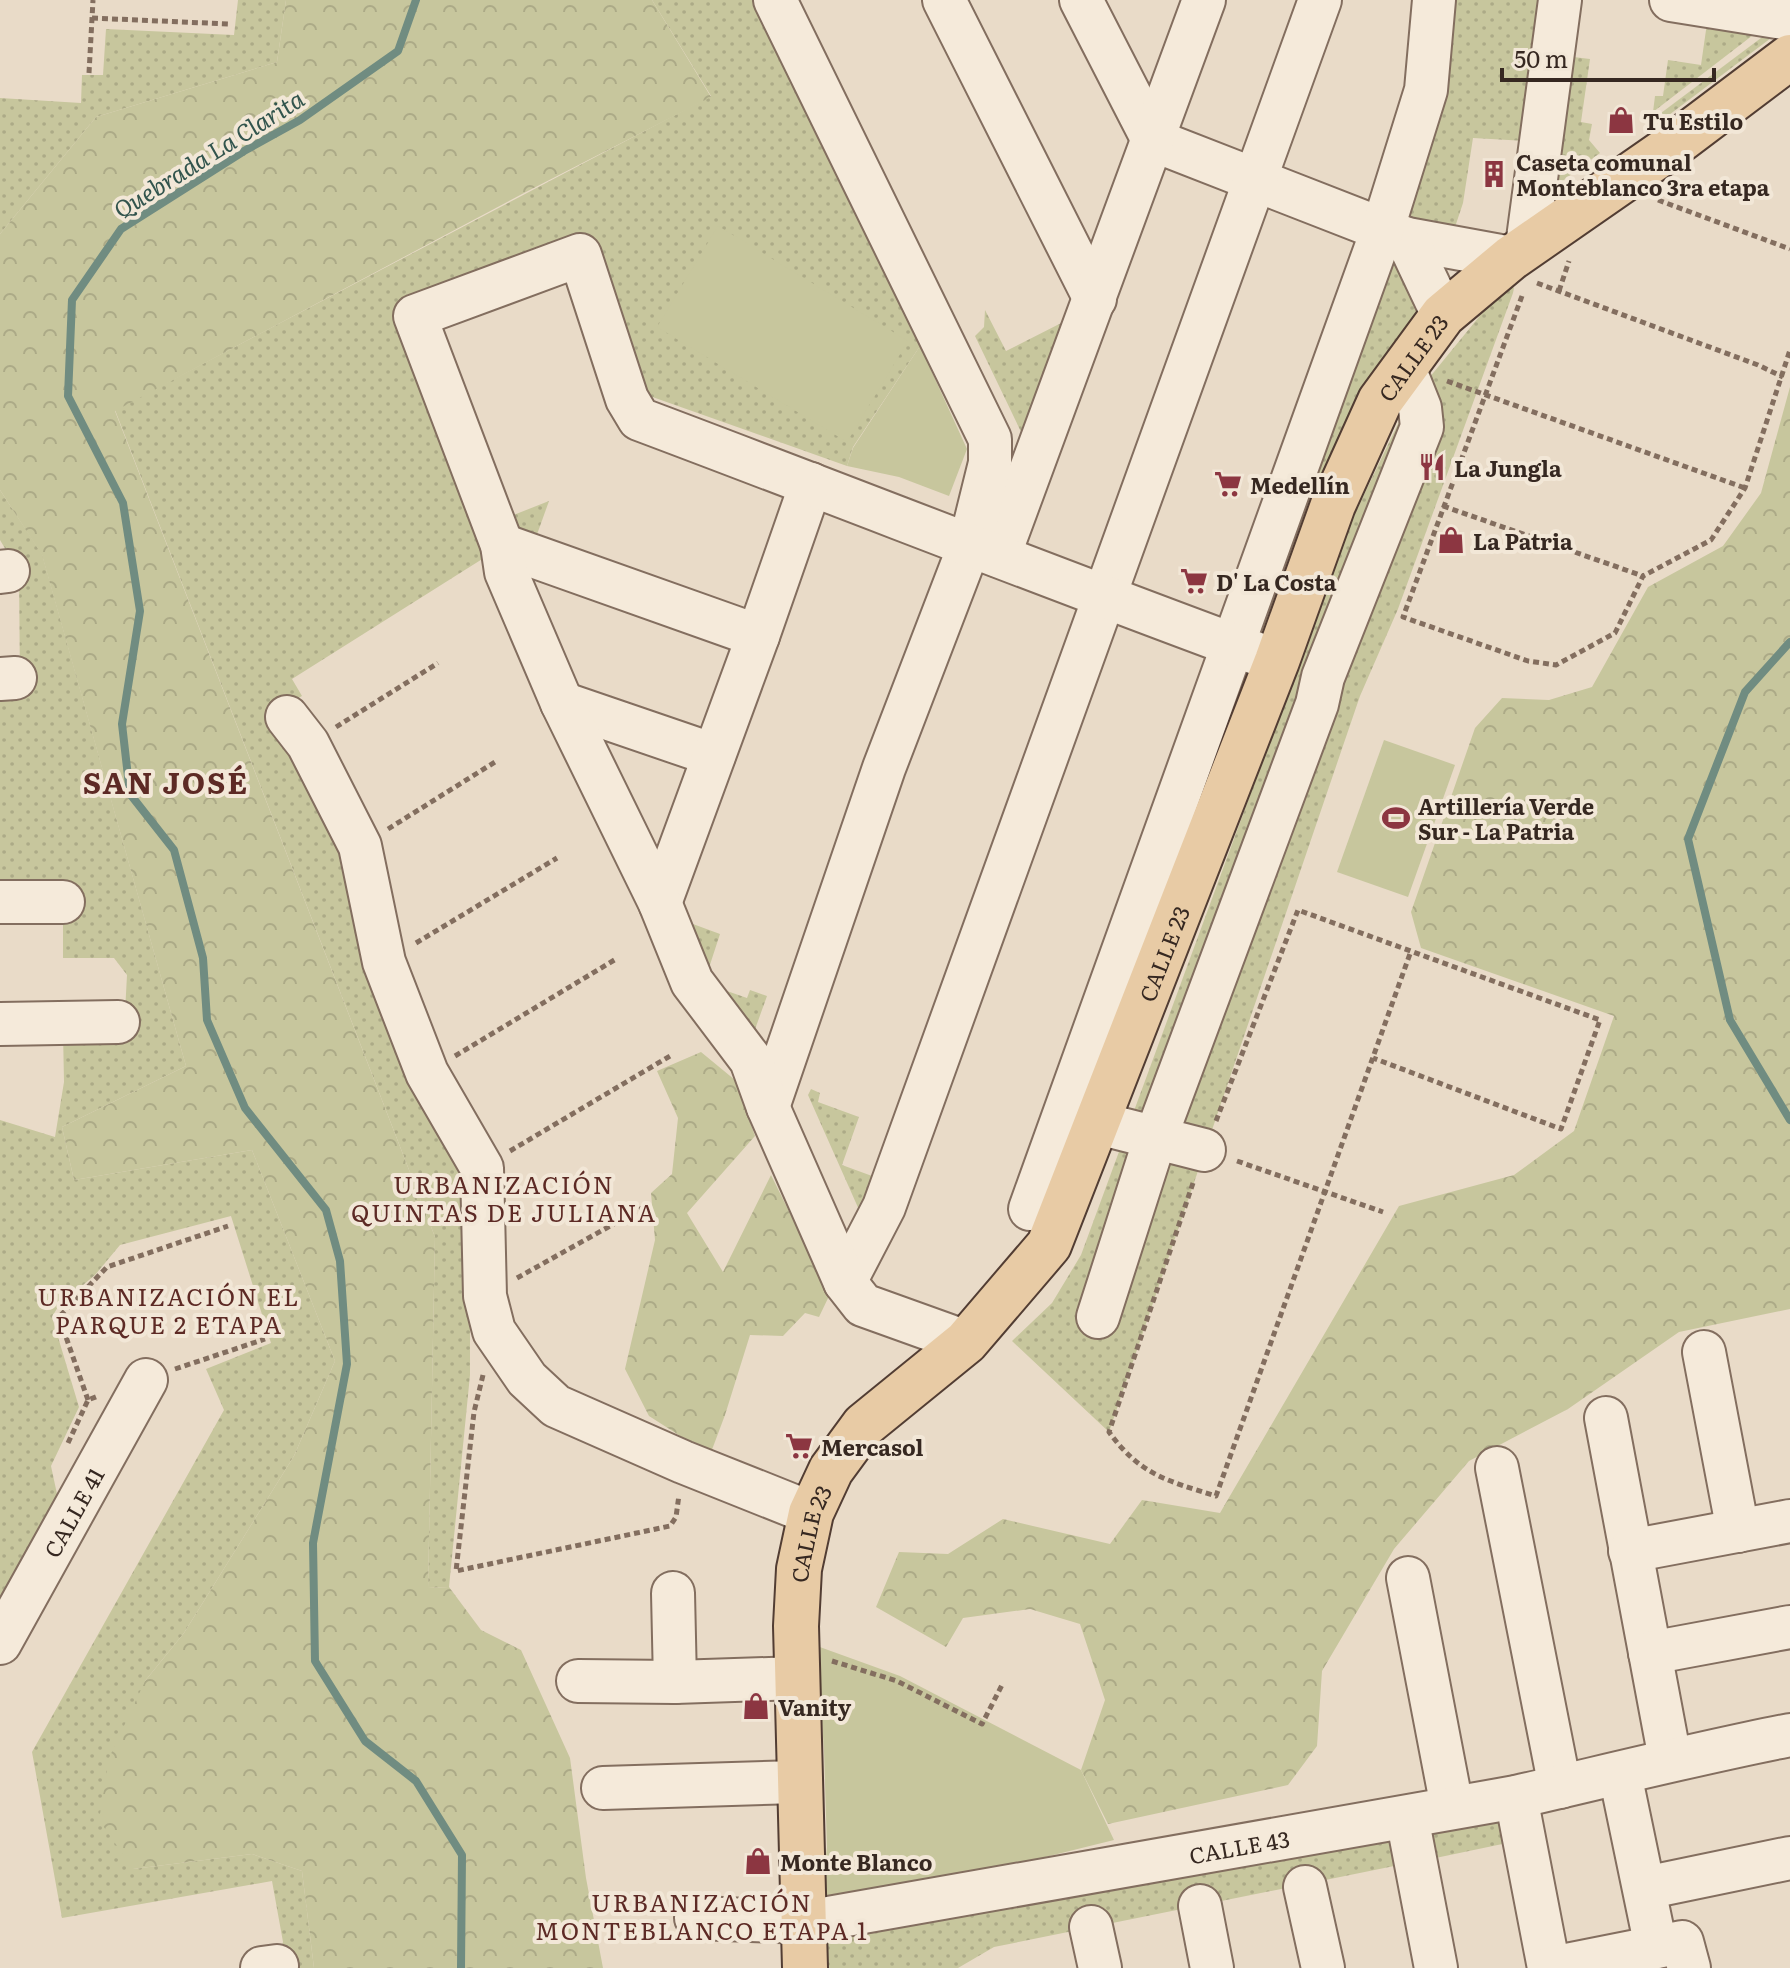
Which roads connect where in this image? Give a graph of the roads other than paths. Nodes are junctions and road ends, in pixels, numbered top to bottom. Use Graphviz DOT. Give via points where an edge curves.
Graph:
graph roads {
  1 [pos="775,0"];
  2 [pos="944,0"];
  3 [pos="1081,0"];
  4 [pos="1204,0"];
  5 [pos="1320,0"];
  6 [pos="1434,0"];
  7 [pos="1560,0"];
  8 [pos="1671,0"];
  9 [pos="1790,19"];
  10 [pos="1790,57"];
  11 [pos="1153,140"];
  12 [pos="1253,179"];
  13 [pos="1395,234"];
  14 [pos="1522,261"];
  15 [pos="1095,299"];
  16 [pos="1443,315"];
  17 [pos="1404,368"];
  18 [pos="811,484"];
  19 [pos="502,545"];
  20 [pos="984,550"];
  21 [pos="1105,598"];
  22 [pos="758,636"];
  23 [pos="1233,645"];
  24 [pos="1277,661"];
  25 [pos="562,703"];
  26 [pos="298,731"];
  27 [pos="714,755"];
  28 [pos="0,902"];
  29 [pos="63,902"];
  30 [pos="660,903"];
  31 [pos="118,1022"];
  32 [pos="0,1024"];
  33 [pos="768,1107"];
  34 [pos="1098,1123"];
  35 [pos="1155,1139"];
  36 [pos="1204,1150"];
  37 [pos="1030,1209"];
  38 [pos="845,1282"];
  39 [pos="1098,1317"];
  40 [pos="966,1342"];
  41 [pos="1704,1352"];
  42 [pos="146,1380"];
  43 [pos="1606,1418"];
  44 [pos="1497,1468"];
  45 [pos="811,1513"];
  46 [pos="1790,1521"];
  47 [pos="1738,1531"];
  48 [pos="1630,1551"];
  49 [pos="1408,1578"];
  50 [pos="673,1593"];
  51 [pos="1790,1627"];
  52 [pos="0,1643"];
  53 [pos="1650,1653"];
  54 [pos="798,1664"];
  55 [pos="578,1681"];
  56 [pos="675,1682"];
  57 [pos="1790,1735"];
  58 [pos="1670,1759"];
  59 [pos="1620,1774"];
  60 [pos="798,1782"];
  61 [pos="1560,1787"];
  62 [pos="603,1788"];
  63 [pos="1516,1797"];
  64 [pos="1452,1807"];
  65 [pos="1407,1817"];
  66 [pos="1790,1858"];
  67 [pos="1305,1887"];
  68 [pos="1645,1888"];
  69 [pos="1200,1906"];
  70 [pos="696,1918"];
  71 [pos="806,1922"];
  72 [pos="1091,1927"];
  73 [pos="1673,1957"];
  74 [pos="1602,1963"];
  75 [pos="805,1968"];
  76 [pos="1100,1968"];
  77 [pos="1212,1968"];
  78 [pos="1323,1968"];
  79 [pos="1436,1968"];
  80 [pos="1550,1968"];
  1 -- 20 [label="street" via="990,439"];
  2 -- 15 [label="street"];
  3 -- 11 [label="street"];
  4 -- 11 [label="street"];
  5 -- 12 [label="street"];
  6 -- 13 [label="street" via="1426,90"];
  7 -- 14 [label="street"];
  8 -- 9 [label="street"];
  10 -- 14 [label="main road, CALLE 23"];
  11 -- 12 [label="street"];
  11 -- 15 [label="street"];
  12 -- 13 [label="street"];
  12 -- 21 [label="street"];
  13 -- 14 [label="street"];
  13 -- 16 [label="street"];
  13 -- 23 [label="street"];
  14 -- 16 [label="main road, CALLE 23"];
  15 -- 20 [label="street"];
  16 -- 17 [label="main road, CALLE 23"];
  17 -- 24 [label="main road, CALLE 23" via="1380,401 1333,505"];
  17 -- 35 [label="street" via="1422,427 1323,677"];
  18 -- 19 [label="street" via="639,419 627,399 580,255 415,316"];
  18 -- 20 [label="street"];
  18 -- 22 [label="street"];
  19 -- 22 [label="street"];
  19 -- 25 [label="street" via="506,572"];
  20 -- 21 [label="street"];
  20 -- 33 [label="street" via="884,768"];
  21 -- 23 [label="street"];
  21 -- 38 [label="street" via="884,1207"];
  22 -- 27 [label="street"];
  23 -- 24 [label="street"];
  23 -- 37 [label="street"];
  24 -- 34 [label="main road, CALLE 23"];
  25 -- 27 [label="street"];
  25 -- 30 [label="street"];
  26 -- 45 [label="street" via="360,846 384,962 427,1073 482,1168 490,1314 527,1379 556,1406"];
  27 -- 30 [label="street"];
  28 -- 29 [label="street"];
  30 -- 33 [label="street" via="692,982 751,1060"];
  31 -- 32 [label="street"];
  33 -- 38 [label="street"];
  34 -- 35 [label="street"];
  34 -- 40 [label="main road, CALLE 23" via="1049,1245"];
  35 -- 36 [label="street"];
  35 -- 39 [label="street"];
  38 -- 40 [label="street" via="863,1305"];
  40 -- 45 [label="main road, CALLE 23" via="864,1425 831,1470"];
  41 -- 47 [label="street"];
  42 -- 52 [label="street, CALLE 41"];
  43 -- 48 [label="street"];
  44 -- 61 [label="street"];
  45 -- 54 [label="main road, CALLE 23" via="799,1569"];
  46 -- 47 [label="street"];
  47 -- 48 [label="street"];
  48 -- 53 [label="street"];
  49 -- 64 [label="street"];
  50 -- 56 [label="street"];
  51 -- 53 [label="street"];
  53 -- 58 [label="street"];
  54 -- 56 [label="street"];
  54 -- 60 [label="main road, CALLE 23"];
  55 -- 56 [label="street"];
  57 -- 58 [label="street, CALLE 43"];
  58 -- 59 [label="street, CALLE 43"];
  59 -- 61 [label="street, CALLE 43"];
  59 -- 68 [label="street"];
  60 -- 62 [label="street"];
  60 -- 71 [label="main road, CALLE 23"];
  61 -- 63 [label="street, CALLE 43"];
  63 -- 64 [label="street, CALLE 43"];
  63 -- 80 [label="street"];
  64 -- 65 [label="street, CALLE 43"];
  65 -- 71 [label="street, CALLE 43"];
  65 -- 79 [label="street"];
  66 -- 68 [label="street"];
  67 -- 78 [label="street"];
  68 -- 73 [label="street"];
  69 -- 77 [label="street"];
  70 -- 71 [label="street, CALLE 43"];
  71 -- 75 [label="main road, CALLE 23"];
  72 -- 76 [label="street"];
  73 -- 74 [label="street"];
  74 -- 80 [label="street"];
}
